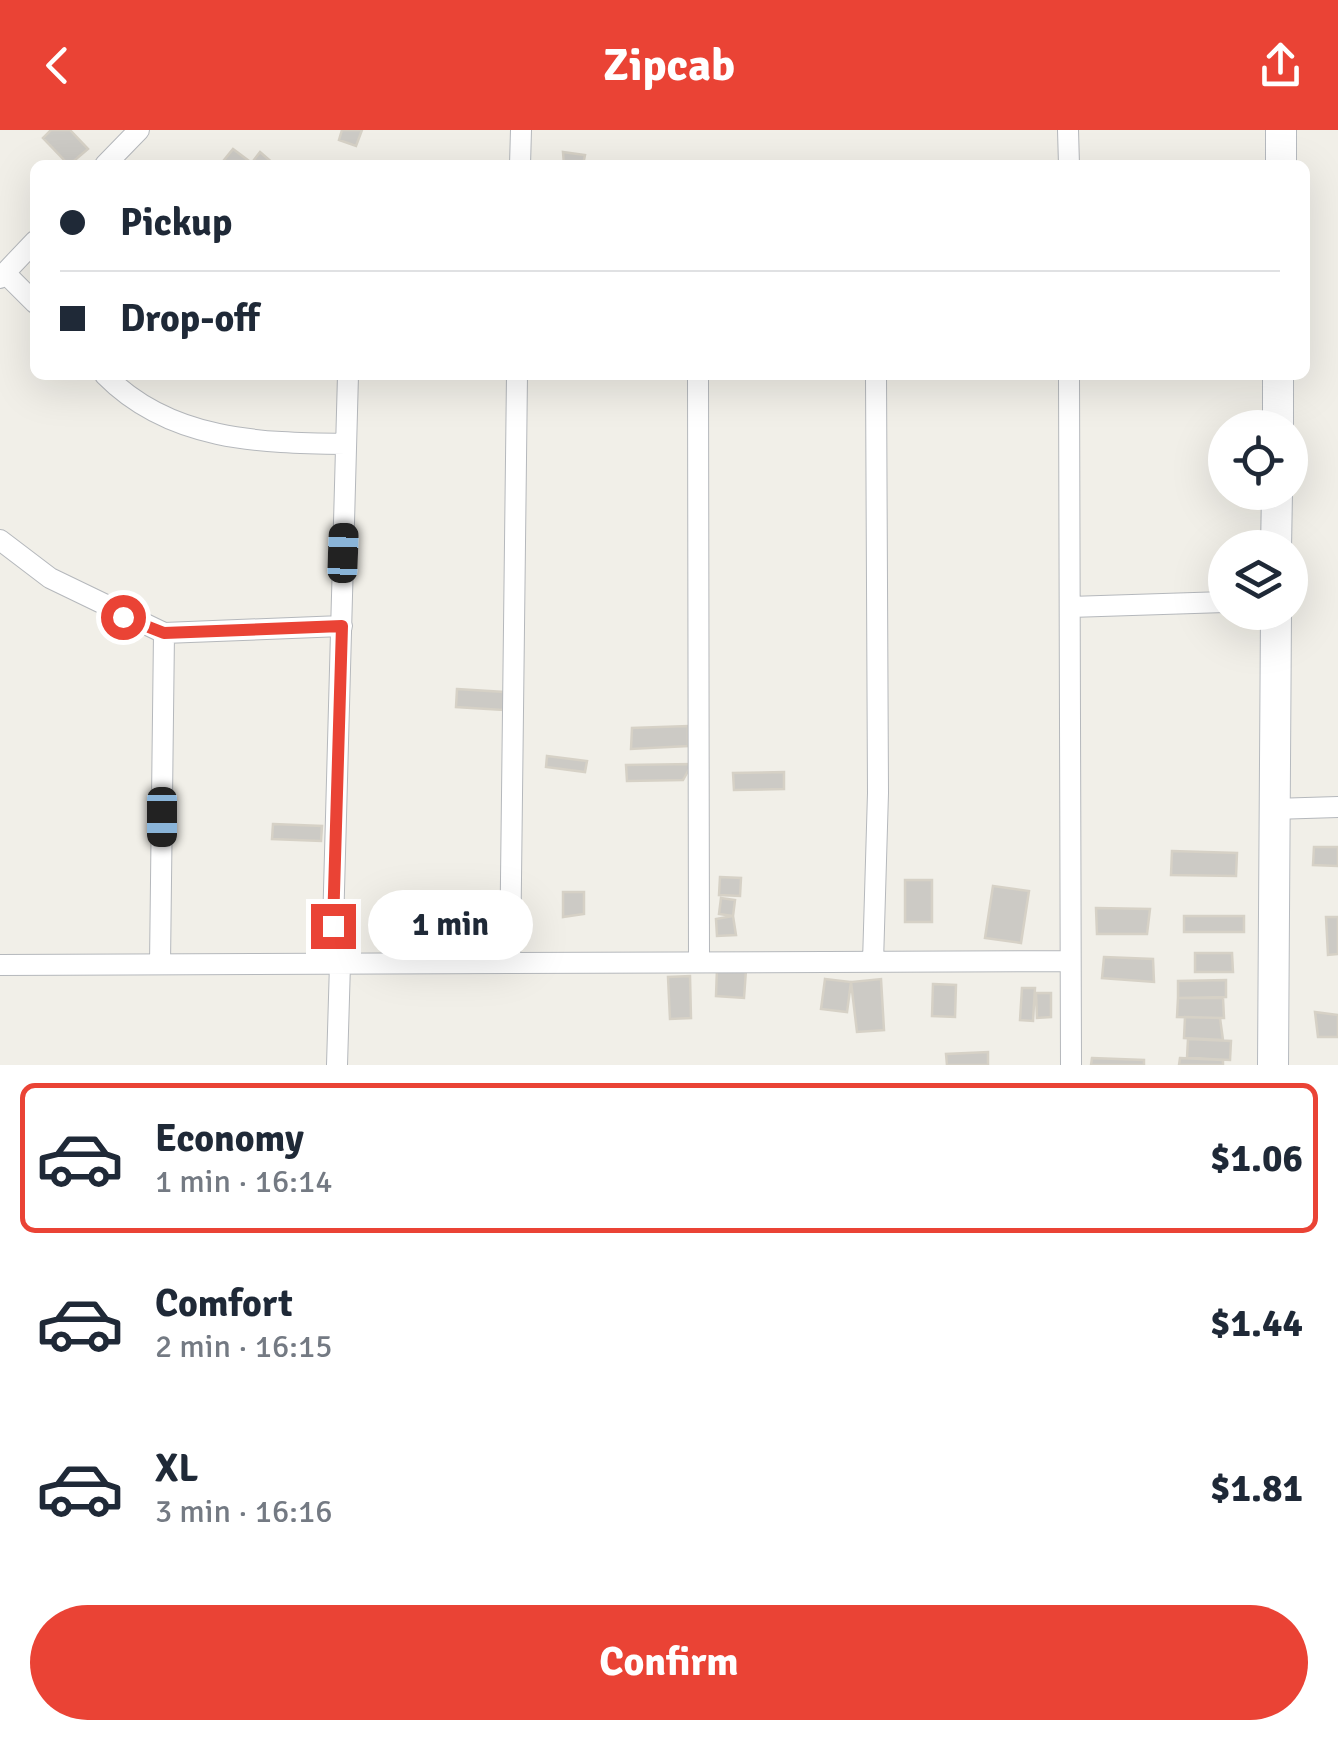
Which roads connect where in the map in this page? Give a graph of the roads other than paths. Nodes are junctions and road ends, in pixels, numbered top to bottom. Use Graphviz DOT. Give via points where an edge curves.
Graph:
graph roads {
  1 [pos="139,130"];
  2 [pos="521,130"];
  3 [pos="1068,130"];
  4 [pos="1281,130"];
  5 [pos="112,158"];
  6 [pos="520,160"];
  7 [pos="1068,160"];
  8 [pos="1281,160"];
  9 [pos="30,246"];
  10 [pos="3,276"];
  11 [pos="30,300"];
  12 [pos="111,380"];
  13 [pos="348,380"];
  14 [pos="517,380"];
  15 [pos="698,380"];
  16 [pos="876,380"];
  17 [pos="1069,380"];
  18 [pos="1278,380"];
  19 [pos="1278,410"];
  20 [pos="346,444"];
  21 [pos="0,540"];
  22 [pos="1208,603"];
  23 [pos="1070,607"];
  24 [pos="342,626"];
  25 [pos="1276,630"];
  26 [pos="164,633"];
  27 [pos="1338,807"];
  28 [pos="1273,808"];
  29 [pos="1070,961"];
  30 [pos="699,962"];
  31 [pos="873,962"];
  32 [pos="510,963"];
  33 [pos="160,964"];
  34 [pos="336,964"];
  35 [pos="0,965"];
  36 [pos="337,1065"];
  37 [pos="1071,1065"];
  38 [pos="1273,1065"];
  1 -- 5 [label="street"];
  2 -- 6 [label="street"];
  3 -- 7 [label="street"];
  4 -- 8 [label="main road"];
  9 -- 10 [label="street"];
  10 -- 11 [label="street"];
  12 -- 20 [label="street" via="183,425 253,443"];
  13 -- 20 [label="street"];
  14 -- 32 [label="street"];
  15 -- 30 [label="street"];
  16 -- 31 [label="street"];
  17 -- 23 [label="street"];
  18 -- 19 [label="main road"];
  20 -- 24 [label="street"];
  21 -- 26 [label="street" via="50,578"];
  22 -- 23 [label="street"];
  23 -- 29 [label="street"];
  24 -- 26 [label="street"];
  24 -- 34 [label="street"];
  25 -- 28 [label="main road"];
  26 -- 33 [label="street"];
  27 -- 28 [label="street"];
  28 -- 38 [label="main road"];
  29 -- 31 [label="street"];
  29 -- 37 [label="street"];
  30 -- 31 [label="street"];
  30 -- 32 [label="street"];
  32 -- 34 [label="street"];
  33 -- 34 [label="street"];
  33 -- 35 [label="street"];
  34 -- 36 [label="street"];
}
